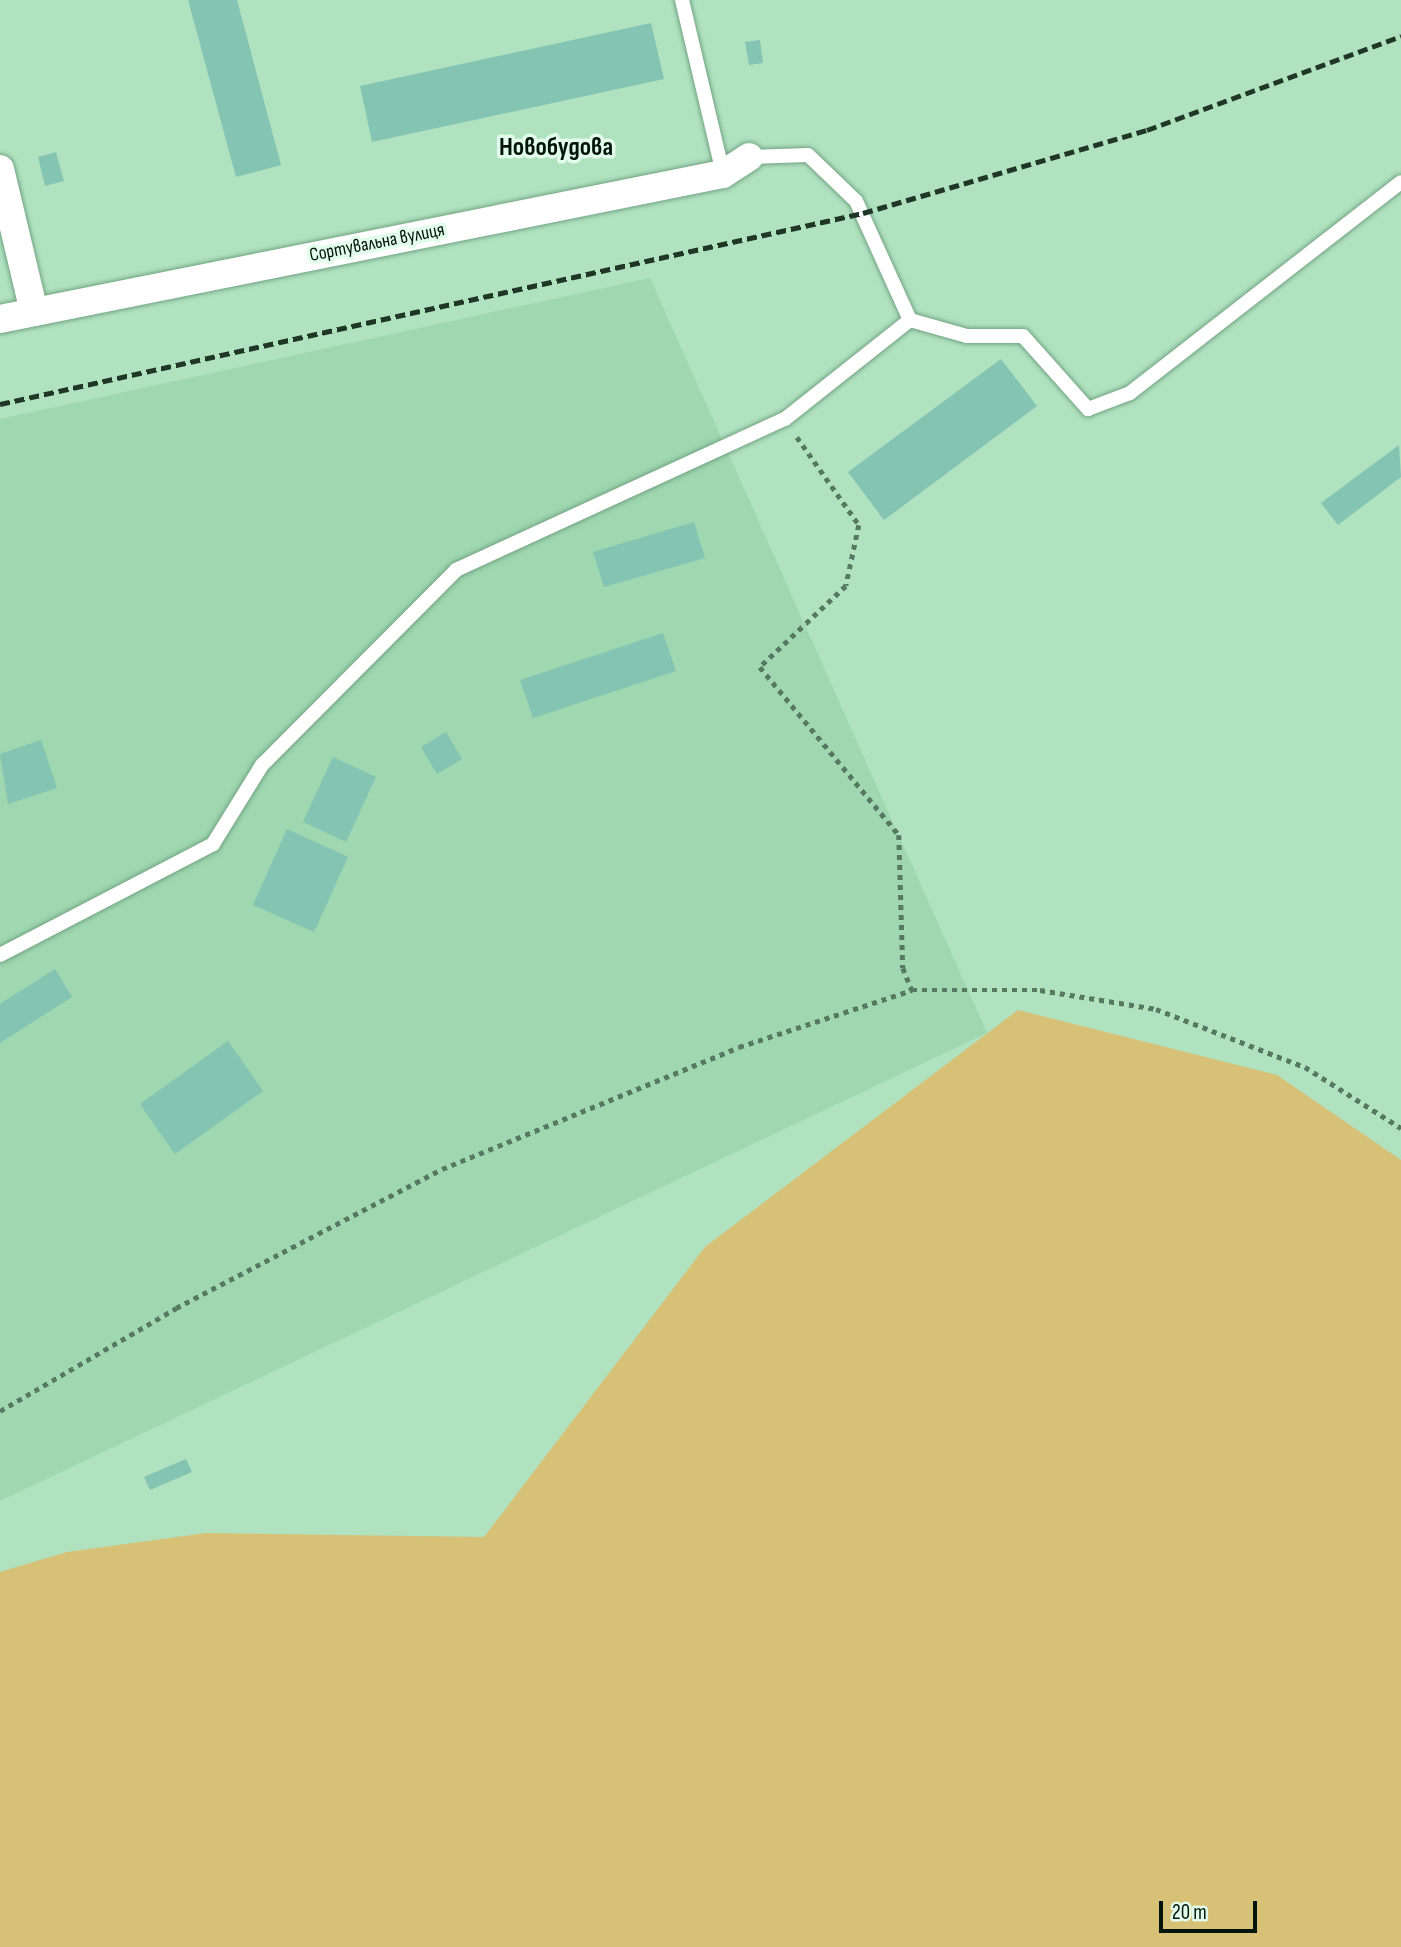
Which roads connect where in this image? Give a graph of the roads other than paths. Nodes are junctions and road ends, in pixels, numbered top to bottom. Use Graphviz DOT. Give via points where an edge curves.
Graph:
graph roads {
  1 [pos="682,0"];
  2 [pos="749,157"];
  3 [pos="0,169"];
  4 [pos="723,174"];
  5 [pos="1401,183"];
  6 [pos="34,312"];
  7 [pos="0,319"];
  8 [pos="910,320"];
  9 [pos="0,955"];
  1 -- 4 [label="lane"];
  2 -- 4 [label="street, Сортувальна вулиця"];
  2 -- 8 [label="lane" via="808,155 856,201"];
  3 -- 6 [label="street"];
  4 -- 6 [label="street, Сортувальна вулиця"];
  5 -- 8 [label="lane" via="1130,393 1088,409 1023,336 967,336"];
  6 -- 7 [label="street, Сортувальна вулиця"];
  8 -- 9 [label="lane" via="785,419 456,570 262,765 213,844"];
}
